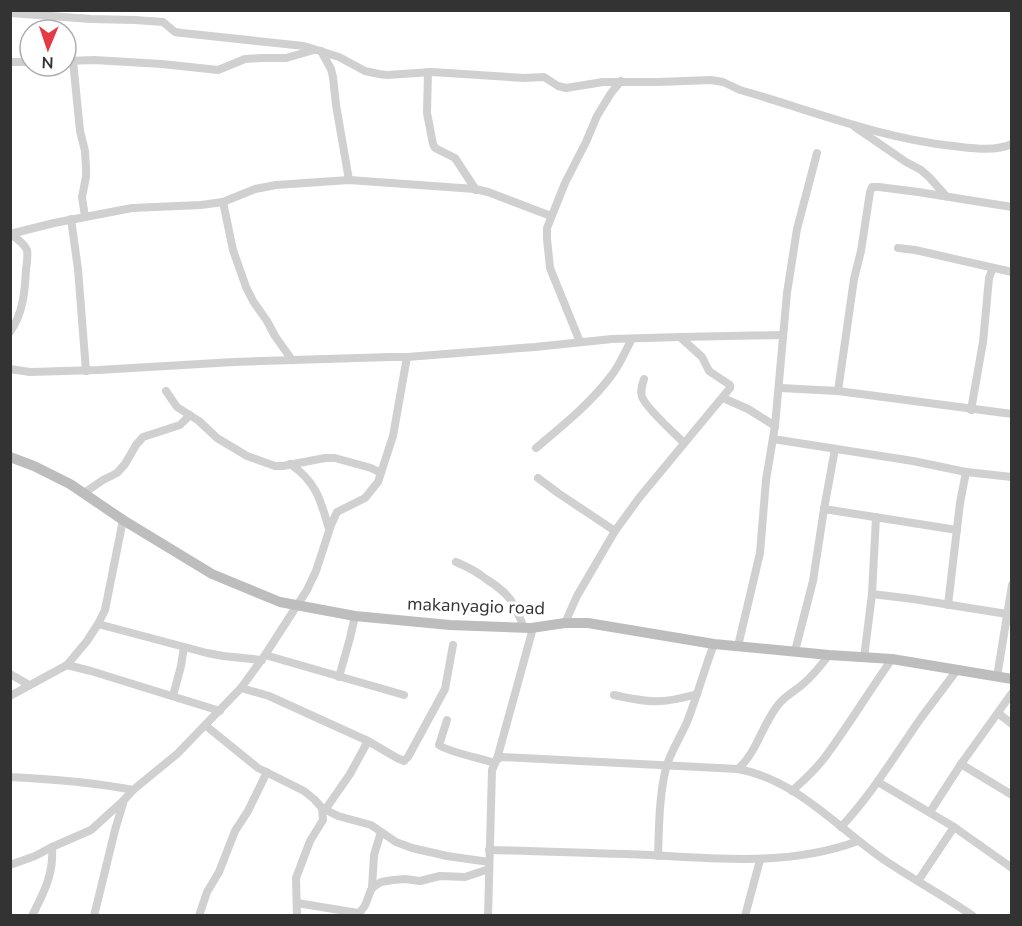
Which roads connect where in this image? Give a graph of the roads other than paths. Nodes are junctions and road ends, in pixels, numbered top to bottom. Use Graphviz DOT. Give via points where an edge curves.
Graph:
graph roads {
  1 [pos="10,13"];
  2 [pos="318,50"];
  3 [pos="78,61"];
  4 [pos="428,72"];
  5 [pos="72,78"];
  6 [pos="621,81"];
  7 [pos="850,124"];
  8 [pos="1011,144"];
  9 [pos="817,153"];
  10 [pos="349,180"];
  11 [pos="476,190"];
  12 [pos="946,196"];
  13 [pos="222,202"];
  14 [pos="1011,207"];
  15 [pos="551,216"];
  16 [pos="85,217"];
  17 [pos="72,219"];
  18 [pos="11,234"];
  19 [pos="898,248"];
  20 [pos="993,268"];
  21 [pos="1011,272"];
  22 [pos="10,332"];
  23 [pos="783,335"];
  24 [pos="680,337"];
  25 [pos="632,339"];
  26 [pos="580,342"];
  27 [pos="407,357"];
  28 [pos="292,360"];
  29 [pos="10,369"];
  30 [pos="86,370"];
  31 [pos="644,379"];
  32 [pos="780,388"];
  33 [pos="166,391"];
  34 [pos="837,391"];
  35 [pos="723,398"];
  36 [pos="972,410"];
  37 [pos="1011,414"];
  38 [pos="190,415"];
  39 [pos="775,426"];
  40 [pos="773,439"];
  41 [pos="684,443"];
  42 [pos="536,448"];
  43 [pos="835,449"];
  44 [pos="10,457"];
  45 [pos="290,464"];
  46 [pos="966,472"];
  47 [pos="381,473"];
  48 [pos="1011,477"];
  49 [pos="538,478"];
  50 [pos="84,493"];
  51 [pos="824,508"];
  52 [pos="876,517"];
  53 [pos="123,520"];
  54 [pos="329,529"];
  55 [pos="957,530"];
  56 [pos="615,531"];
  57 [pos="456,562"];
  58 [pos="1011,585"];
  59 [pos="872,594"];
  60 [pos="1010,601"];
  61 [pos="297,605"];
  62 [pos="948,605"];
  63 [pos="1008,614"];
  64 [pos="355,616"];
  65 [pos="566,623"];
  66 [pos="98,624"];
  67 [pos="529,628"];
  68 [pos="714,644"];
  69 [pos="453,645"];
  70 [pos="738,646"];
  71 [pos="184,647"];
  72 [pos="795,651"];
  73 [pos="829,655"];
  74 [pos="264,657"];
  75 [pos="864,658"];
  76 [pos="892,659"];
  77 [pos="67,665"];
  78 [pos="957,670"];
  79 [pos="10,674"];
  80 [pos="339,677"];
  81 [pos="997,677"];
  82 [pos="1011,680"];
  83 [pos="29,685"];
  84 [pos="241,688"];
  85 [pos="1011,693"];
  86 [pos="697,694"];
  87 [pos="404,695"];
  88 [pos="614,695"];
  89 [pos="10,696"];
  90 [pos="173,696"];
  91 [pos="220,711"];
  92 [pos="998,713"];
  93 [pos="447,720"];
  94 [pos="1011,724"];
  95 [pos="205,725"];
  96 [pos="368,741"];
  97 [pos="496,761"];
  98 [pos="961,764"];
  99 [pos="666,766"];
  100 [pos="738,769"];
  101 [pos="267,772"];
  102 [pos="10,777"];
  103 [pos="878,782"];
  104 [pos="133,790"];
  105 [pos="792,791"];
  106 [pos="1011,795"];
  107 [pos="124,800"];
  108 [pos="323,809"];
  109 [pos="930,813"];
  110 [pos="841,826"];
  111 [pos="954,827"];
  112 [pos="381,832"];
  113 [pos="858,841"];
  114 [pos="52,847"];
  115 [pos="489,850"];
  116 [pos="658,856"];
  117 [pos="760,860"];
  118 [pos="10,865"];
  119 [pos="1011,865"];
  120 [pos="489,866"];
  121 [pos="918,882"];
  122 [pos="372,888"];
  123 [pos="297,903"];
  124 [pos="32,915"];
  125 [pos="94,915"];
  126 [pos="199,915"];
  127 [pos="297,915"];
  128 [pos="488,915"];
  129 [pos="745,915"];
  130 [pos="973,915"];
  1 -- 2 [label="street" via="163,22 175,32"];
  2 -- 3 [label="street" via="286,58 245,59 218,70"];
  2 -- 4 [label="street" via="379,75"];
  2 -- 10 [label="street" via="333,77"];
  4 -- 6 [label="street" via="544,77 566,88"];
  4 -- 11 [label="street" via="433,144 455,158"];
  5 -- 16 [label="street" via="85,159"];
  6 -- 7 [label="street" via="723,82"];
  6 -- 15 [label="street" via="597,116"];
  7 -- 8 [label="street" via="930,144 990,148"];
  7 -- 12 [label="street" via="921,170"];
  9 -- 23 [label="street" via="797,229"];
  10 -- 11 [label="street"];
  10 -- 13 [label="street" via="276,185"];
  11 -- 15 [label="street"];
  12 -- 14 [label="street"];
  12 -- 34 [label="street" via="872,188"];
  13 -- 16 [label="street" via="132,208"];
  13 -- 28 [label="street" via="246,287"];
  15 -- 26 [label="street" via="547,228 550,268"];
  16 -- 17 [label="street"];
  17 -- 18 [label="street"];
  17 -- 30 [label="street"];
  18 -- 22 [label="street" via="23,244 27,256 19,316"];
  19 -- 20 [label="street"];
  20 -- 21 [label="street"];
  20 -- 36 [label="street"];
  23 -- 24 [label="street"];
  23 -- 32 [label="street"];
  24 -- 25 [label="street"];
  24 -- 35 [label="street" via="702,357 709,372 730,385"];
  25 -- 26 [label="street"];
  25 -- 42 [label="street" via="610,377"];
  26 -- 27 [label="street"];
  27 -- 28 [label="street"];
  27 -- 47 [label="street" via="393,436"];
  28 -- 30 [label="street"];
  29 -- 30 [label="street"];
  31 -- 41 [label="street" via="642,398"];
  32 -- 34 [label="street"];
  32 -- 39 [label="street"];
  33 -- 38 [label="street" via="177,407"];
  34 -- 36 [label="street"];
  35 -- 39 [label="street"];
  35 -- 41 [label="street"];
  36 -- 37 [label="street"];
  38 -- 45 [label="street" via="217,438 248,456 275,466"];
  38 -- 50 [label="street" via="175,427 143,437 117,473"];
  39 -- 40 [label="street"];
  40 -- 43 [label="street"];
  40 -- 70 [label="street" via="760,553"];
  41 -- 56 [label="street"];
  43 -- 46 [label="street"];
  43 -- 51 [label="street"];
  44 -- 50 [label="street, makanyagio road"];
  45 -- 47 [label="street" via="334,458"];
  45 -- 54 [label="street" via="308,478 323,505"];
  46 -- 48 [label="street"];
  46 -- 55 [label="street"];
  47 -- 54 [label="street" via="365,498 337,512"];
  49 -- 56 [label="street"];
  50 -- 53 [label="street, makanyagio road"];
  51 -- 52 [label="street"];
  51 -- 72 [label="street" via="813,581"];
  52 -- 55 [label="street"];
  52 -- 59 [label="street"];
  53 -- 61 [label="street, makanyagio road" via="212,574 280,602"];
  53 -- 66 [label="street" via="105,610"];
  54 -- 61 [label="street" via="316,571"];
  55 -- 62 [label="street"];
  56 -- 65 [label="street"];
  57 -- 67 [label="street" via="503,589"];
  58 -- 60 [label="street"];
  59 -- 62 [label="street"];
  59 -- 75 [label="street"];
  60 -- 63 [label="street"];
  61 -- 64 [label="street, makanyagio road"];
  61 -- 74 [label="street"];
  62 -- 63 [label="street"];
  63 -- 81 [label="street"];
  64 -- 67 [label="street, makanyagio road"];
  64 -- 80 [label="street"];
  65 -- 67 [label="street, makanyagio road"];
  65 -- 68 [label="street, makanyagio road" via="588,623"];
  66 -- 71 [label="street"];
  66 -- 77 [label="street"];
  67 -- 97 [label="street"];
  68 -- 70 [label="street, makanyagio road"];
  68 -- 86 [label="street"];
  69 -- 96 [label="street" via="445,689 408,757 401,760"];
  70 -- 72 [label="street, makanyagio road"];
  71 -- 74 [label="street" via="223,656"];
  71 -- 90 [label="street"];
  72 -- 73 [label="street, makanyagio road"];
  73 -- 75 [label="street, makanyagio road"];
  73 -- 100 [label="street" via="813,675 778,705"];
  74 -- 80 [label="street"];
  74 -- 84 [label="street"];
  75 -- 76 [label="street, makanyagio road"];
  76 -- 78 [label="street, makanyagio road"];
  76 -- 105 [label="street" via="828,754"];
  77 -- 83 [label="street"];
  77 -- 90 [label="street"];
  78 -- 81 [label="street, makanyagio road"];
  78 -- 103 [label="street"];
  79 -- 83 [label="street"];
  80 -- 87 [label="street"];
  81 -- 82 [label="street, makanyagio road"];
  83 -- 89 [label="street"];
  84 -- 91 [label="street"];
  84 -- 96 [label="street" via="269,696"];
  85 -- 92 [label="street"];
  86 -- 88 [label="street" via="666,702"];
  86 -- 99 [label="street"];
  90 -- 91 [label="street"];
  91 -- 95 [label="street"];
  92 -- 94 [label="street"];
  92 -- 98 [label="street"];
  93 -- 97 [label="street" via="440,747"];
  95 -- 101 [label="street"];
  95 -- 104 [label="street"];
  96 -- 108 [label="street" via="350,774"];
  97 -- 99 [label="street" via="513,758"];
  97 -- 115 [label="street" via="492,770"];
  98 -- 106 [label="street"];
  98 -- 109 [label="street"];
  99 -- 100 [label="street"];
  99 -- 116 [label="street"];
  100 -- 105 [label="street" via="759,774"];
  101 -- 108 [label="street" via="304,791"];
  101 -- 126 [label="street"];
  102 -- 104 [label="street" via="78,781"];
  103 -- 109 [label="street"];
  103 -- 110 [label="street"];
  104 -- 107 [label="street"];
  105 -- 110 [label="street"];
  107 -- 114 [label="street" via="91,830"];
  107 -- 125 [label="street"];
  108 -- 112 [label="street"];
  108 -- 123 [label="street" via="323,820 296,878"];
  109 -- 111 [label="street"];
  110 -- 113 [label="street"];
  111 -- 119 [label="street"];
  111 -- 121 [label="street"];
  112 -- 120 [label="street" via="412,848"];
  112 -- 122 [label="street" via="374,855"];
  113 -- 117 [label="street" via="825,852"];
  113 -- 121 [label="street"];
  114 -- 118 [label="street"];
  114 -- 124 [label="street" via="51,871"];
  115 -- 116 [label="street"];
  115 -- 120 [label="street"];
  116 -- 117 [label="street"];
  117 -- 129 [label="street"];
  120 -- 122 [label="street" via="465,877 393,880"];
  120 -- 128 [label="street"];
  121 -- 130 [label="street"];
  122 -- 123 [label="street" via="358,913"];
  123 -- 127 [label="street"];
}
